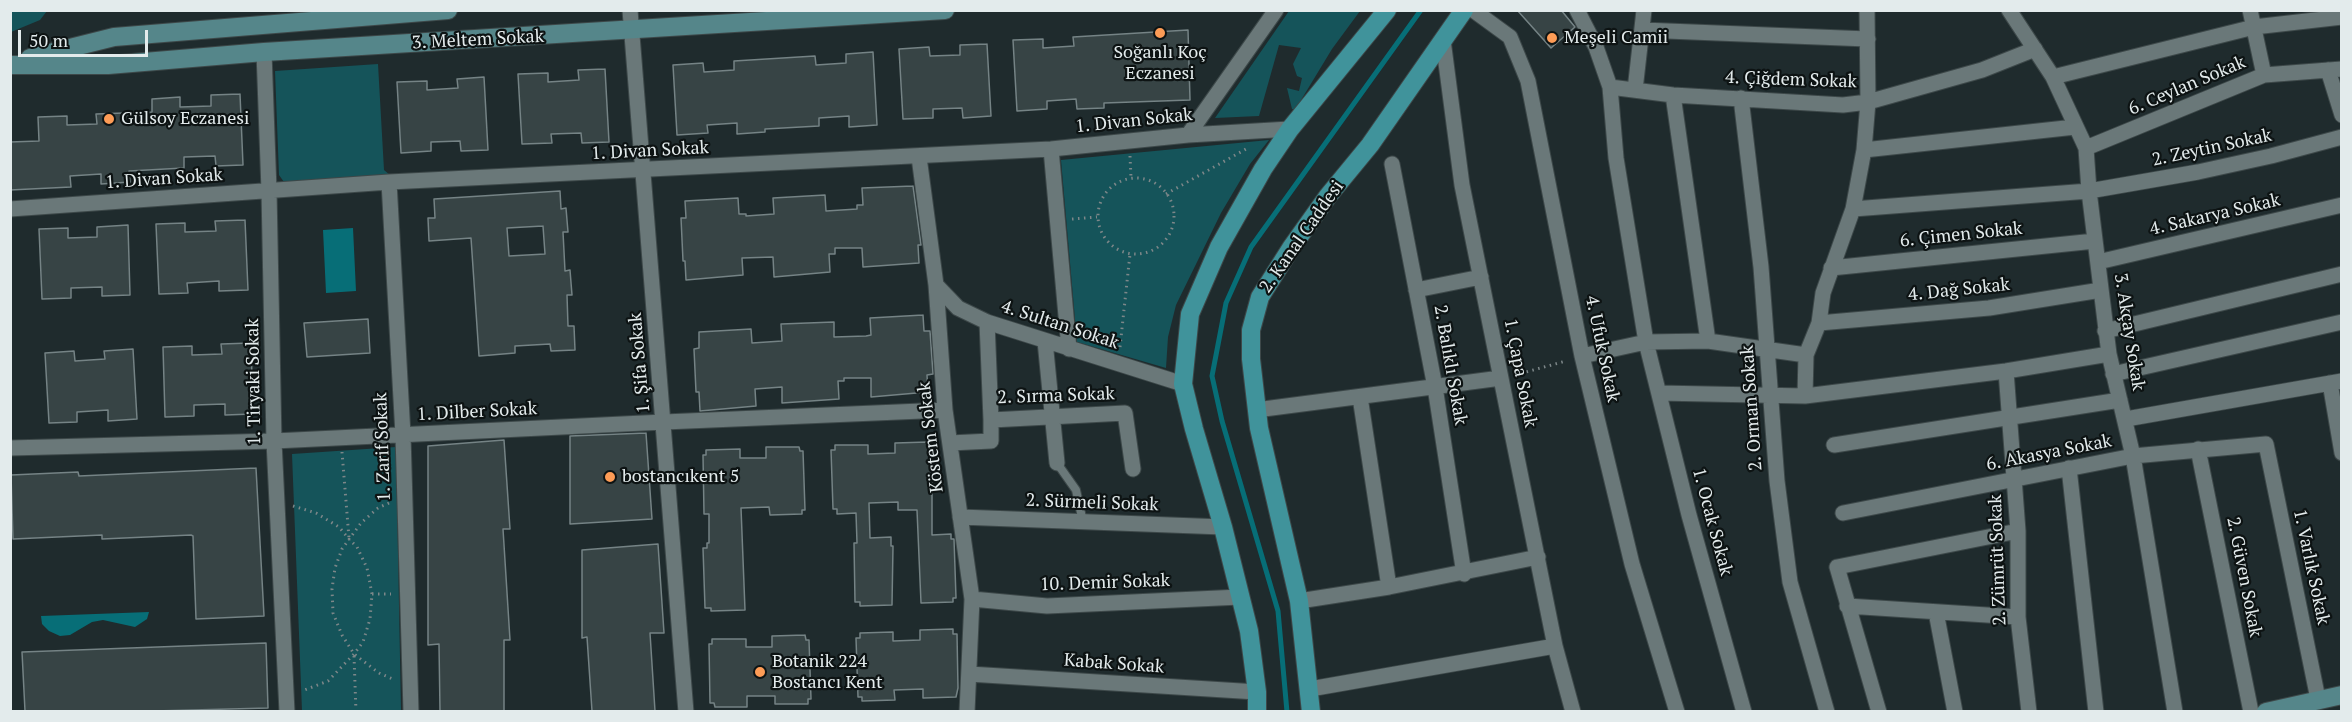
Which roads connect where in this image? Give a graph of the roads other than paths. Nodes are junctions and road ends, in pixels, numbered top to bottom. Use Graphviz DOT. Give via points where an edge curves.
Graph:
graph roads {
  1 [pos="448,10"];
  2 [pos="630,10"];
  3 [pos="945,10"];
  4 [pos="1276,10"];
  5 [pos="1387,10"];
  6 [pos="1464,10"];
  7 [pos="1473,10"];
  8 [pos="1577,10"];
  9 [pos="1644,10"];
  10 [pos="1867,10"];
  11 [pos="2009,10"];
  12 [pos="2250,10"];
  13 [pos="345,14"];
  14 [pos="2342,17"];
  15 [pos="2254,27"];
  16 [pos="1642,30"];
  17 [pos="631,31"];
  18 [pos="1868,39"];
  19 [pos="1443,40"];
  20 [pos="2035,49"];
  21 [pos="264,52"];
  22 [pos="10,64"];
  23 [pos="2335,69"];
  24 [pos="2264,75"];
  25 [pos="2052,77"];
  26 [pos="1611,87"];
  27 [pos="1635,90"];
  28 [pos="1673,95"];
  29 [pos="1741,98"];
  30 [pos="1868,102"];
  31 [pos="2342,115"];
  32 [pos="2075,127"];
  33 [pos="1290,129"];
  34 [pos="1188,135"];
  35 [pos="2342,137"];
  36 [pos="2086,148"];
  37 [pos="1052,149"];
  38 [pos="1864,150"];
  39 [pos="919,157"];
  40 [pos="1392,164"];
  41 [pos="644,171"];
  42 [pos="389,182"];
  43 [pos="269,191"];
  44 [pos="2089,191"];
  45 [pos="2342,205"];
  46 [pos="10,209"];
  47 [pos="1853,209"];
  48 [pos="2095,241"];
  49 [pos="2098,262"];
  50 [pos="1831,268"];
  51 [pos="2342,274"];
  52 [pos="1481,277"];
  53 [pos="936,285"];
  54 [pos="1416,290"];
  55 [pos="2102,290"];
  56 [pos="987,322"];
  57 [pos="2342,322"];
  58 [pos="1819,323"];
  59 [pos="2105,331"];
  60 [pos="1045,341"];
  61 [pos="1708,341"];
  62 [pos="1646,342"];
  63 [pos="1069,349"];
  64 [pos="1769,350"];
  65 [pos="2109,354"];
  66 [pos="1806,355"];
  67 [pos="1582,356"];
  68 [pos="2006,370"];
  69 [pos="2113,374"];
  70 [pos="1502,378"];
  71 [pos="2336,382"];
  72 [pos="1183,384"];
  73 [pos="1435,387"];
  74 [pos="1659,393"];
  75 [pos="1772,396"];
  76 [pos="1805,396"];
  77 [pos="1360,397"];
  78 [pos="2120,400"];
  79 [pos="945,410"];
  80 [pos="1256,410"];
  81 [pos="1052,417"];
  82 [pos="2010,417"];
  83 [pos="2126,419"];
  84 [pos="991,420"];
  85 [pos="664,422"];
  86 [pos="402,435"];
  87 [pos="274,441"];
  88 [pos="950,443"];
  89 [pos="2266,444"];
  90 [pos="1834,445"];
  91 [pos="10,448"];
  92 [pos="2198,449"];
  93 [pos="2342,453"];
  94 [pos="2133,456"];
  95 [pos="1057,463"];
  96 [pos="2069,468"];
  97 [pos="1133,469"];
  98 [pos="2014,480"];
  99 [pos="1843,513"];
  100 [pos="960,517"];
  101 [pos="1083,522"];
  102 [pos="1223,527"];
  103 [pos="2018,531"];
  104 [pos="1538,557"];
  105 [pos="1464,574"];
  106 [pos="1389,587"];
  107 [pos="1240,597"];
  108 [pos="972,599"];
  109 [pos="1299,601"];
  110 [pos="1847,606"];
  111 [pos="1936,612"];
  112 [pos="2019,617"];
  113 [pos="1555,646"];
  114 [pos="969,674"];
  115 [pos="1310,689"];
  116 [pos="1257,692"];
  117 [pos="2342,695"];
  118 [pos="2318,699"];
  119 [pos="286,704"];
  120 [pos="411,711"];
  121 [pos="686,711"];
  122 [pos="967,711"];
  123 [pos="1257,711"];
  124 [pos="1311,711"];
  125 [pos="1573,711"];
  126 [pos="1677,711"];
  127 [pos="1744,711"];
  128 [pos="1827,711"];
  129 [pos="1879,711"];
  130 [pos="1954,711"];
  131 [pos="2029,711"];
  132 [pos="2096,711"];
  133 [pos="2175,711"];
  134 [pos="2251,711"];
  135 [pos="2266,711"];
  1 -- 13 [label="street, 3. Meltem Sokak"];
  2 -- 17 [label="street, 1. Şifa Sokak"];
  3 -- 17 [label="street, 3. Meltem Sokak"];
  4 -- 34 [label="street"];
  5 -- 33 [label="main road"];
  6 -- 19 [label="main road, 2. Kanal Caddesi"];
  7 -- 67 [label="street, 4. Ufuk Sokak" via="1510,37 1528,81"];
  8 -- 26 [label="street, 1. Ocak Sokak"];
  9 -- 16 [label="street"];
  10 -- 18 [label="street"];
  11 -- 20 [label="street, 3. Akçay Sokak"];
  12 -- 15 [label="street"];
  13 -- 22 [label="street, 3. Meltem Sokak" via="114,37"];
  14 -- 15 [label="street"];
  15 -- 24 [label="street"];
  15 -- 25 [label="street"];
  16 -- 18 [label="street"];
  16 -- 27 [label="street"];
  17 -- 21 [label="street, 3. Meltem Sokak"];
  17 -- 41 [label="street, 1. Şifa Sokak"];
  18 -- 30 [label="street"];
  19 -- 52 [label="street, 1. Çapa Sokak" via="1462,184"];
  19 -- 80 [label="main road, 2. Kanal Caddesi" via="1377,136 1328,196 1260,297 1251,330"];
  20 -- 25 [label="street, 3. Akçay Sokak"];
  20 -- 30 [label="street, 4. Çiğdem Sokak" via="1982,70"];
  21 -- 22 [label="street, 3. Meltem Sokak" via="108,65"];
  21 -- 43 [label="street, 1. Tiryaki Sokak"];
  23 -- 24 [label="street, 6. Ceylan Sokak"];
  23 -- 31 [label="street"];
  24 -- 36 [label="street, 6. Ceylan Sokak"];
  25 -- 32 [label="street, 3. Akçay Sokak"];
  26 -- 27 [label="street, 4. Çiğdem Sokak"];
  26 -- 62 [label="street, 1. Ocak Sokak" via="1617,158"];
  27 -- 28 [label="street, 4. Çiğdem Sokak"];
  28 -- 29 [label="street, 4. Çiğdem Sokak"];
  28 -- 61 [label="street"];
  29 -- 30 [label="street, 4. Çiğdem Sokak" via="1843,105"];
  29 -- 64 [label="street, 2. Orman Sokak"];
  30 -- 38 [label="street"];
  32 -- 36 [label="street, 3. Akçay Sokak"];
  32 -- 38 [label="street"];
  33 -- 34 [label="street, 1. Divan Sokak"];
  33 -- 72 [label="main road" via="1219,247 1190,314"];
  34 -- 37 [label="street, 1. Divan Sokak"];
  35 -- 44 [label="street, 2. Zeytin Sokak" via="2208,170"];
  36 -- 44 [label="street, 3. Akçay Sokak"];
  37 -- 39 [label="street, 1. Divan Sokak"];
  37 -- 63 [label="street"];
  38 -- 47 [label="street"];
  39 -- 41 [label="street, 1. Divan Sokak"];
  39 -- 53 [label="street, Köstem Sokak"];
  40 -- 54 [label="street, 2. Balıklı Sokak"];
  41 -- 42 [label="street, 1. Divan Sokak"];
  41 -- 85 [label="street, 1. Şifa Sokak"];
  42 -- 43 [label="street, 1. Divan Sokak"];
  42 -- 86 [label="street, 1. Zarif Sokak"];
  43 -- 46 [label="street, 1. Divan Sokak"];
  43 -- 87 [label="street, 1. Tiryaki Sokak"];
  44 -- 47 [label="street, 2. Zeytin Sokak"];
  44 -- 48 [label="street, 3. Akçay Sokak"];
  45 -- 49 [label="street, 4. Sakarya Sokak"];
  47 -- 50 [label="street"];
  48 -- 49 [label="street, 3. Akçay Sokak"];
  48 -- 50 [label="street, 6. Çimen Sokak"];
  49 -- 55 [label="street, 3. Akçay Sokak"];
  50 -- 58 [label="street"];
  51 -- 59 [label="street"];
  52 -- 54 [label="street"];
  52 -- 70 [label="street, 1. Çapa Sokak"];
  53 -- 56 [label="street, 4. Sultan Sokak" via="958,308"];
  53 -- 79 [label="street, Köstem Sokak"];
  54 -- 73 [label="street, 2. Balıklı Sokak"];
  55 -- 58 [label="street, 4. Dağ Sokak" via="1989,308"];
  55 -- 59 [label="street, 3. Akçay Sokak"];
  56 -- 60 [label="street, 4. Sultan Sokak"];
  56 -- 84 [label="street, 2. Sırma Sokak"];
  57 -- 69 [label="street"];
  58 -- 66 [label="street"];
  59 -- 65 [label="street, 3. Akçay Sokak"];
  60 -- 63 [label="street, 4. Sultan Sokak"];
  60 -- 81 [label="street"];
  61 -- 62 [label="street"];
  61 -- 64 [label="street"];
  62 -- 67 [label="street"];
  62 -- 74 [label="street, 1. Ocak Sokak"];
  63 -- 72 [label="street, 4. Sultan Sokak"];
  64 -- 66 [label="street"];
  64 -- 75 [label="street, 2. Orman Sokak"];
  65 -- 68 [label="street"];
  65 -- 69 [label="street, 3. Akçay Sokak"];
  66 -- 76 [label="street"];
  67 -- 126 [label="street, 4. Ufuk Sokak" via="1632,564"];
  68 -- 76 [label="street"];
  68 -- 82 [label="street, 2. Zümrüt Sokak"];
  69 -- 78 [label="street, 3. Akçay Sokak"];
  70 -- 73 [label="street"];
  70 -- 104 [label="street, 1. Çapa Sokak"];
  71 -- 83 [label="street"];
  71 -- 93 [label="street"];
  72 -- 102 [label="main road"];
  73 -- 77 [label="street"];
  73 -- 105 [label="street, 2. Balıklı Sokak"];
  74 -- 75 [label="street"];
  74 -- 127 [label="street, 1. Ocak Sokak"];
  75 -- 76 [label="street"];
  75 -- 128 [label="street, 2. Orman Sokak" via="1777,480 1790,582"];
  77 -- 80 [label="street"];
  77 -- 106 [label="street"];
  78 -- 82 [label="street"];
  78 -- 83 [label="street, 3. Akçay Sokak"];
  79 -- 85 [label="street, 1. Dilber Sokak"];
  79 -- 88 [label="street, Köstem Sokak"];
  80 -- 109 [label="main road, 2. Kanal Caddesi"];
  81 -- 84 [label="street, 2. Sırma Sokak"];
  81 -- 95 [label="street"];
  81 -- 97 [label="street, 2. Sırma Sokak" via="1125,413"];
  82 -- 90 [label="street"];
  82 -- 98 [label="street, 2. Zümrüt Sokak"];
  83 -- 94 [label="street, 3. Akçay Sokak"];
  84 -- 88 [label="street" via="991,441"];
  85 -- 86 [label="street, 1. Dilber Sokak"];
  85 -- 121 [label="street, 1. Şifa Sokak"];
  86 -- 87 [label="street, 1. Dilber Sokak"];
  86 -- 120 [label="street, 1. Zarif Sokak"];
  87 -- 91 [label="street, 1. Dilber Sokak"];
  87 -- 119 [label="street, 1. Tiryaki Sokak"];
  88 -- 100 [label="street, Köstem Sokak"];
  89 -- 92 [label="street, 6. Akasya Sokak"];
  89 -- 118 [label="street, 1. Varlık Sokak"];
  92 -- 94 [label="street, 6. Akasya Sokak"];
  92 -- 134 [label="street, 2. Güven Sokak"];
  94 -- 96 [label="street, 6. Akasya Sokak"];
  94 -- 133 [label="street, 3. Akçay Sokak"];
  95 -- 101 [label="lane" via="1076,490"];
  96 -- 98 [label="street, 6. Akasya Sokak"];
  96 -- 132 [label="street"];
  98 -- 99 [label="street, 6. Akasya Sokak"];
  98 -- 103 [label="street, 2. Zümrüt Sokak"];
  100 -- 101 [label="street, 2. Sürmeli Sokak"];
  100 -- 108 [label="street, Köstem Sokak"];
  101 -- 102 [label="street, 2. Sürmeli Sokak"];
  102 -- 107 [label="main road"];
  103 -- 110 [label="street" via="1837,567"];
  103 -- 112 [label="street, 2. Zümrüt Sokak"];
  104 -- 105 [label="street"];
  104 -- 113 [label="street, 1. Çapa Sokak"];
  105 -- 106 [label="street"];
  106 -- 109 [label="street"];
  107 -- 108 [label="street, 10. Demir Sokak" via="1047,606"];
  107 -- 116 [label="main road"];
  108 -- 114 [label="street, Köstem Sokak"];
  109 -- 115 [label="main road, 2. Kanal Caddesi"];
  110 -- 111 [label="street"];
  110 -- 129 [label="street"];
  111 -- 112 [label="street"];
  111 -- 130 [label="street"];
  112 -- 131 [label="street, 2. Zümrüt Sokak"];
  113 -- 115 [label="street"];
  113 -- 125 [label="street, 1. Çapa Sokak"];
  114 -- 116 [label="street, Kabak Sokak"];
  114 -- 122 [label="street, Köstem Sokak"];
  115 -- 124 [label="main road, 2. Kanal Caddesi"];
  116 -- 123 [label="main road"];
  117 -- 118 [label="street"];
  118 -- 135 [label="street"];
}
